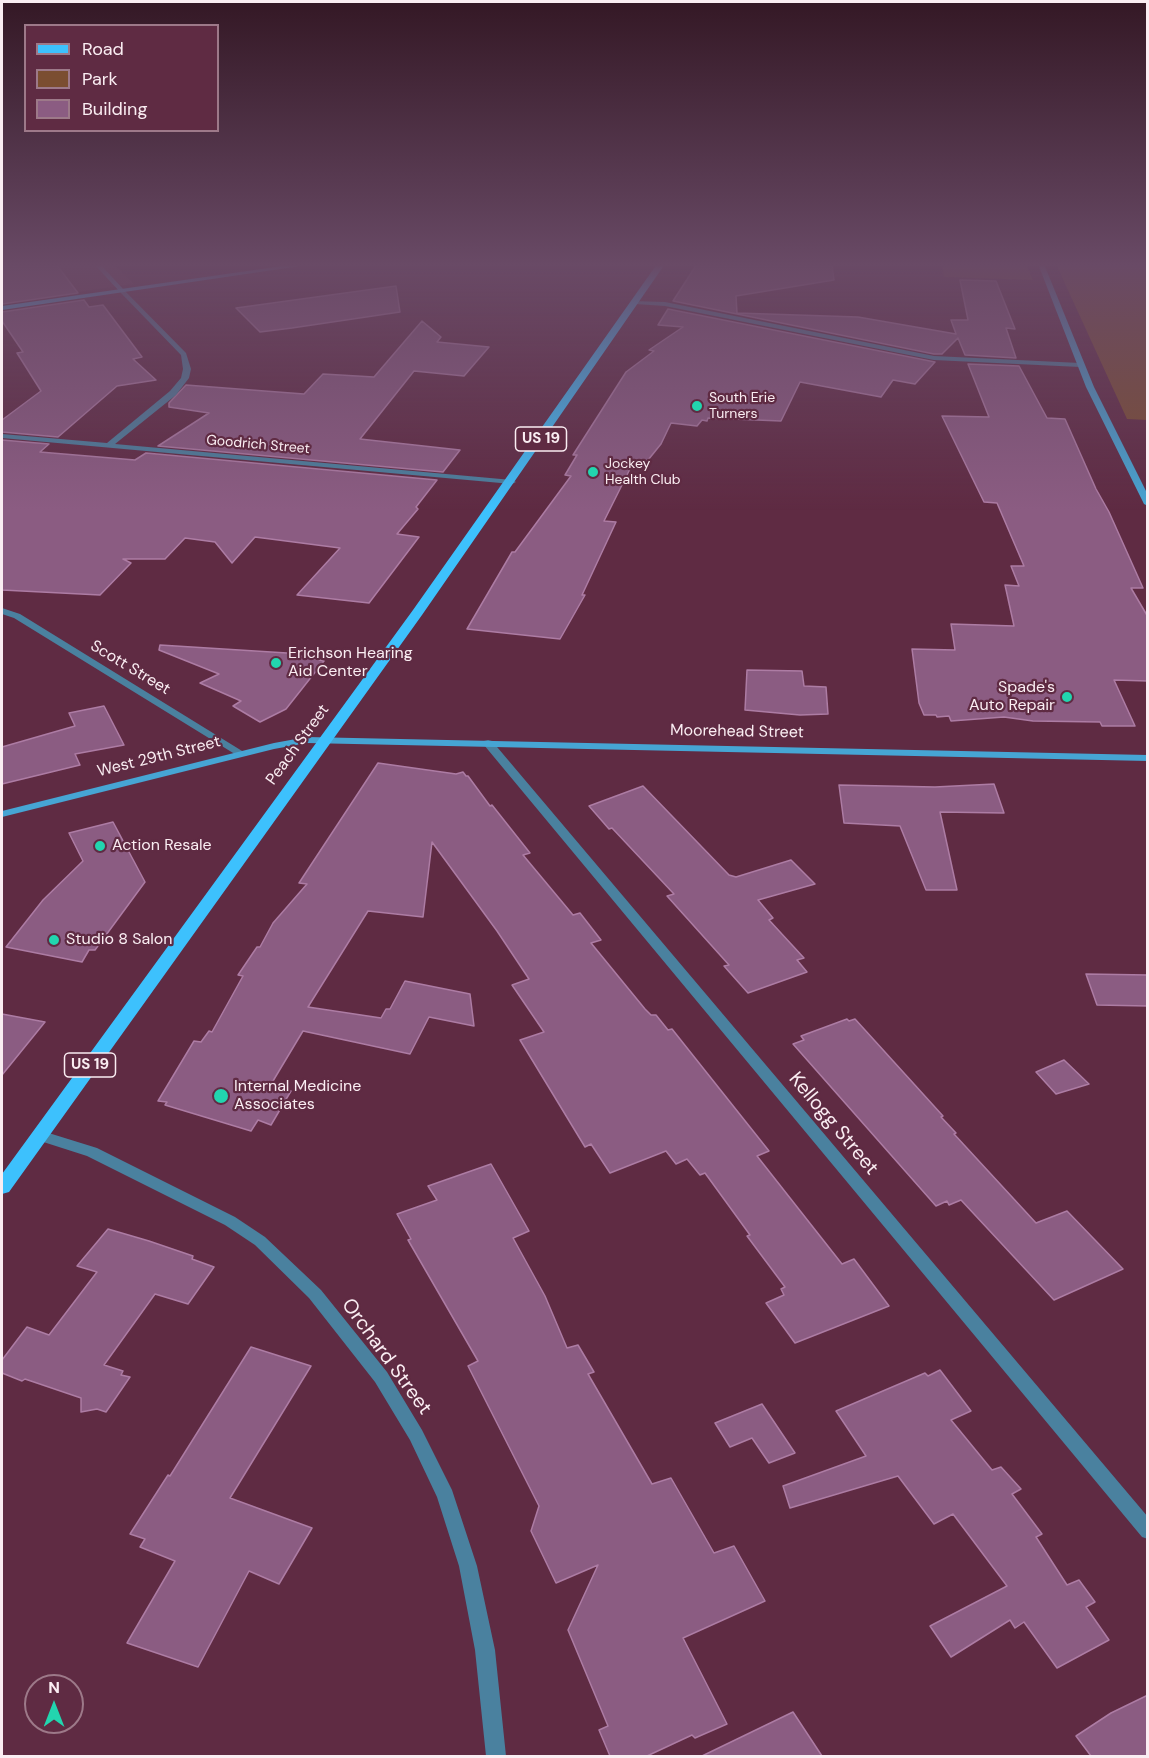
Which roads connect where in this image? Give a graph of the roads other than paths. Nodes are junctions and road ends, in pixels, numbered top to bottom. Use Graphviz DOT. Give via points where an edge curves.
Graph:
graph roads {
  1 [pos="176,346"];
  2 [pos="605,346"];
  3 [pos="874,346"];
  4 [pos="1073,346"];
  5 [pos="1080,365"];
  6 [pos="2,436"];
  7 [pos="109,446"];
  8 [pos="512,482"];
  9 [pos="1148,504"];
  10 [pos="2,610"];
  11 [pos="326,740"];
  12 [pos="488,743"];
  13 [pos="242,754"];
  14 [pos="1148,758"];
  15 [pos="2,813"];
  16 [pos="39,1135"];
  17 [pos="2,1187"];
  18 [pos="1148,1531"];
  19 [pos="496,1756"];
  1 -- 7 [label="street" via="184,354 185,378 173,393"];
  2 -- 8 [label="main road, Peach Street / US 19"];
  3 -- 5 [label="street" via="934,358"];
  4 -- 5 [label="street"];
  5 -- 9 [label="street"];
  6 -- 7 [label="street, Goodrich Street"];
  7 -- 8 [label="street, Goodrich Street"];
  8 -- 11 [label="main road, Peach Street / US 19"];
  10 -- 13 [label="street, Scott Street"];
  11 -- 12 [label="street, Moorehead Street"];
  11 -- 13 [label="street, West 29th Street"];
  11 -- 16 [label="main road, Peach Street / US 19"];
  12 -- 14 [label="street, Moorehead Street"];
  12 -- 18 [label="street, Kellogg Street"];
  13 -- 15 [label="street, West 29th Street"];
  16 -- 17 [label="main road, Peach Street / US 19"];
  16 -- 19 [label="street, Orchard Street" via="92,1152 230,1221 260,1241 315,1294 381,1377 416,1434 446,1496 468,1566 485,1650"];
}
